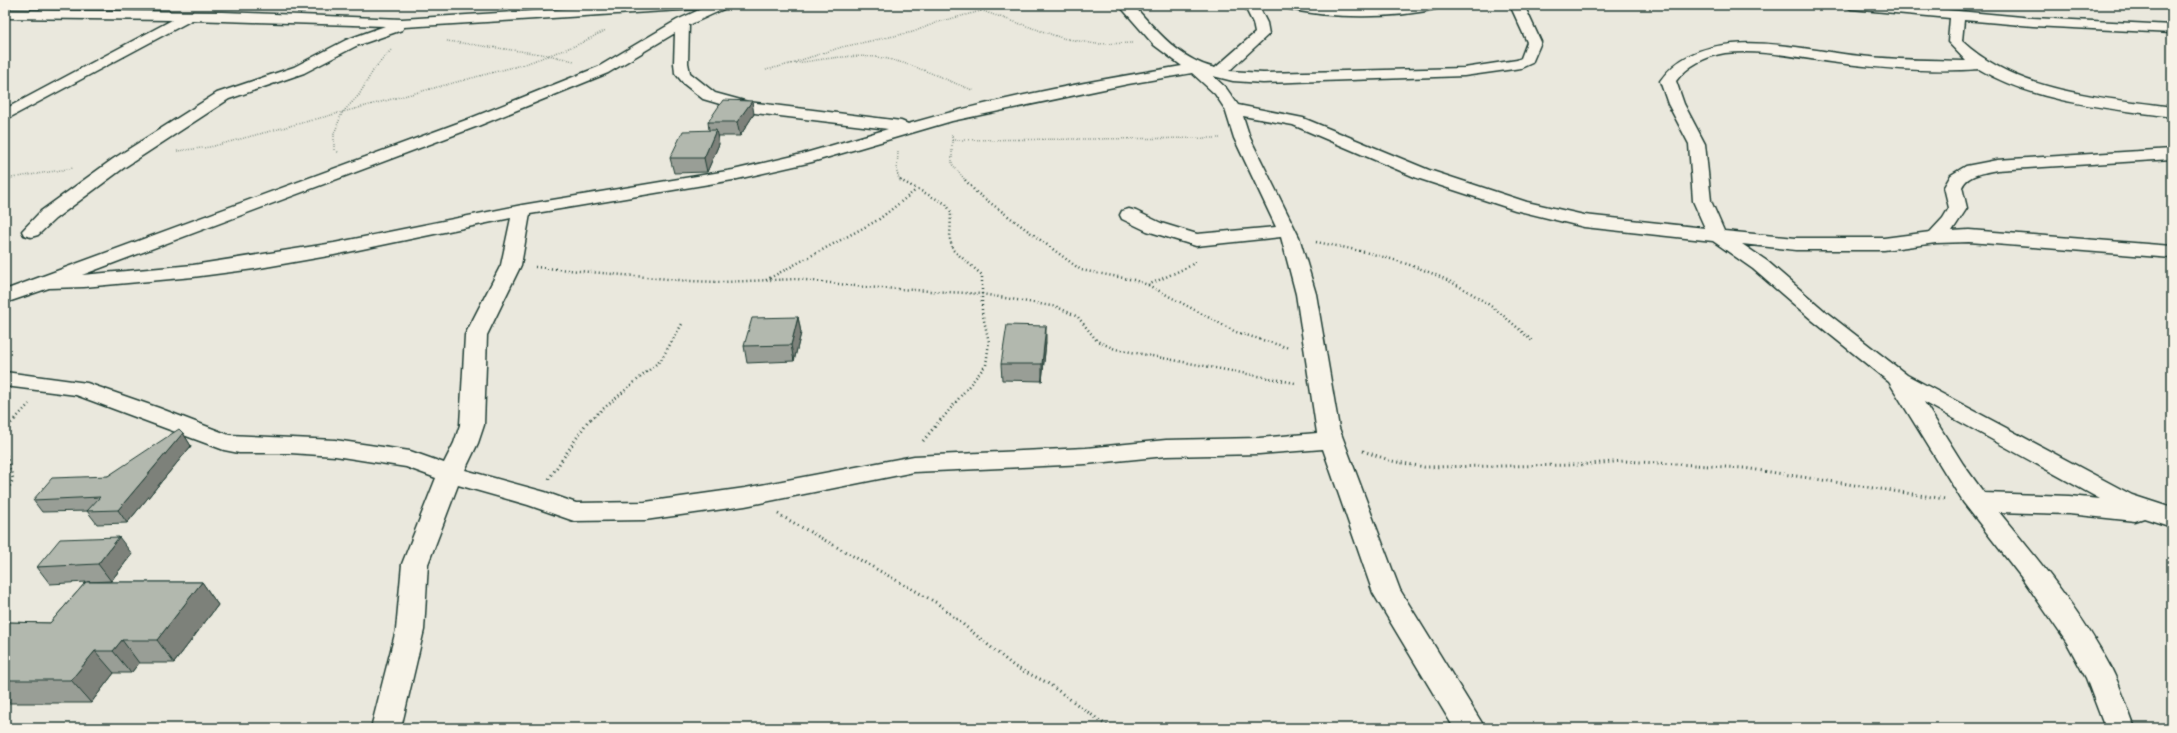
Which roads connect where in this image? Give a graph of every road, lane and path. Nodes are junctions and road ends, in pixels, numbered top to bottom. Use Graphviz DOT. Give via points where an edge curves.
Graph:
graph roads {
  1 [pos="209,5"];
  2 [pos="541,5"];
  3 [pos="698,5"];
  4 [pos="721,5"];
  5 [pos="965,5"];
  6 [pos="1126,5"];
  7 [pos="1250,5"];
  8 [pos="1290,5"];
  9 [pos="1435,5"];
  10 [pos="1517,5"];
  11 [pos="1851,5"];
  12 [pos="636,9"];
  13 [pos="981,11"];
  14 [pos="564,13"];
  15 [pos="5,14"];
  16 [pos="1957,15"];
  17 [pos="189,16"];
  18 [pos="682,23"];
  19 [pos="398,25"];
  20 [pos="2172,29"];
  21 [pos="442,40"];
  22 [pos="1159,42"];
  23 [pos="548,55"];
  24 [pos="790,64"];
  25 [pos="1978,64"];
  26 [pos="1195,68"];
  27 [pos="603,70"];
  28 [pos="766,70"];
  29 [pos="1219,72"];
  30 [pos="975,91"];
  31 [pos="1233,109"];
  32 [pos="2172,112"];
  33 [pos="342,113"];
  34 [pos="5,115"];
  35 [pos="949,117"];
  36 [pos="910,127"];
  37 [pos="883,134"];
  38 [pos="1242,138"];
  39 [pos="952,140"];
  40 [pos="173,152"];
  41 [pos="2172,154"];
  42 [pos="363,164"];
  43 [pos="75,168"];
  44 [pos="5,179"];
  45 [pos="916,190"];
  46 [pos="522,210"];
  47 [pos="1130,215"];
  48 [pos="31,231"];
  49 [pos="1289,234"];
  50 [pos="1717,235"];
  51 [pos="1936,237"];
  52 [pos="1196,240"];
  53 [pos="2172,252"];
  54 [pos="510,265"];
  55 [pos="765,280"];
  56 [pos="50,282"];
  57 [pos="1148,285"];
  58 [pos="982,294"];
  59 [pos="5,297"];
  60 [pos="682,324"];
  61 [pos="1532,341"];
  62 [pos="1316,356"];
  63 [pos="1898,378"];
  64 [pos="5,379"];
  65 [pos="28,382"];
  66 [pos="1321,388"];
  67 [pos="5,435"];
  68 [pos="1331,440"];
  69 [pos="5,451"];
  70 [pos="898,466"];
  71 [pos="450,474"];
  72 [pos="5,496"];
  73 [pos="746,497"];
  74 [pos="536,498"];
  75 [pos="1977,502"];
  76 [pos="2163,516"];
  77 [pos="386,728"];
  78 [pos="1110,728"];
  79 [pos="1470,728"];
  80 [pos="2120,728"];
  1 -- 17 [label="street"];
  2 -- 14 [label="street"];
  3 -- 12 [label="street"];
  4 -- 18 [label="street"];
  5 -- 13 [label="path"];
  6 -- 22 [label="street"];
  7 -- 29 [label="street" via="1260,23 1262,34 1246,51"];
  8 -- 9 [label="street" via="1321,11 1352,12 1391,11"];
  10 -- 29 [label="street" via="1534,42 1527,60 1521,64 1464,72 1279,78"];
  11 -- 16 [label="street"];
  12 -- 14 [label="street"];
  12 -- 23 [label="path" via="591,39"];
  13 -- 22 [label="path" via="1040,32 1086,42"];
  13 -- 24 [label="path" via="905,34 842,47"];
  14 -- 19 [label="street" via="419,15"];
  15 -- 17 [label="street"];
  16 -- 20 [label="street"];
  16 -- 25 [label="street" via="1955,42 1965,55"];
  17 -- 19 [label="street"];
  17 -- 34 [label="street"];
  18 -- 27 [label="street"];
  18 -- 36 [label="street" via="683,73 689,81 709,96 747,107"];
  19 -- 33 [label="path" via="403,37 374,69 359,94"];
  19 -- 48 [label="street" via="351,43 299,70 223,96 119,162 48,215"];
  21 -- 23 [label="path"];
  22 -- 26 [label="street"];
  23 -- 27 [label="path"];
  23 -- 33 [label="path" via="422,93"];
  24 -- 28 [label="path"];
  24 -- 30 [label="path" via="838,58 883,58"];
  25 -- 32 [label="street" via="2010,80 2046,91"];
  25 -- 50 [label="street" via="1875,62 1741,48 1717,50 1685,63 1672,74 1668,81 1669,89 1696,144 1702,201"];
  26 -- 29 [label="street"];
  26 -- 31 [label="street" via="1221,92"];
  26 -- 35 [label="street" via="1128,79"];
  27 -- 42 [label="street"];
  31 -- 38 [label="street"];
  31 -- 50 [label="street" via="1302,123 1423,174 1521,206 1609,225"];
  33 -- 40 [label="path" via="210,147"];
  33 -- 42 [label="path" via="334,134 334,150"];
  35 -- 36 [label="street"];
  35 -- 39 [label="path"];
  36 -- 37 [label="street"];
  37 -- 45 [label="path" via="899,149 899,180"];
  37 -- 46 [label="street" via="806,158 733,175"];
  38 -- 39 [label="path"];
  38 -- 49 [label="street"];
  39 -- 57 [label="path" via="952,164 977,193 1081,270"];
  41 -- 51 [label="street" via="2028,162 1972,170 1957,179 1953,186 1958,208 1951,221"];
  42 -- 56 [label="street"];
  43 -- 44 [label="path"];
  45 -- 55 [label="path" via="878,220"];
  45 -- 58 [label="path" via="946,204 950,212 950,239 953,250 982,275"];
  46 -- 54 [label="street"];
  46 -- 56 [label="street" via="254,263 193,271"];
  47 -- 52 [label="street" via="1154,227"];
  49 -- 52 [label="street"];
  49 -- 61 [label="path" via="1394,261 1450,281 1490,306"];
  49 -- 62 [label="street" via="1306,294"];
  50 -- 51 [label="street" via="1829,245 1884,244"];
  50 -- 63 [label="street" via="1760,266"];
  51 -- 53 [label="street" via="1969,236"];
  52 -- 57 [label="path" via="1198,259 1190,266"];
  54 -- 55 [label="path" via="690,281"];
  54 -- 71 [label="street" via="476,335 472,424 466,443"];
  55 -- 58 [label="path" via="797,279 864,287"];
  56 -- 59 [label="street"];
  57 -- 62 [label="path" via="1236,332"];
  58 -- 66 [label="path" via="1057,307 1078,318 1097,341 1115,349"];
  58 -- 70 [label="path" via="982,312 989,342 986,365 934,429"];
  60 -- 74 [label="path" via="661,360 588,421"];
  62 -- 66 [label="street"];
  63 -- 75 [label="street" via="1954,470"];
  63 -- 76 [label="street" via="2123,501"];
  64 -- 65 [label="street"];
  65 -- 67 [label="path" via="34,394 32,400 8,426"];
  65 -- 71 [label="street" via="79,388 224,442 239,445 335,448 388,454"];
  66 -- 68 [label="street"];
  68 -- 70 [label="street"];
  68 -- 75 [label="path" via="1392,462 1424,467 1624,462 1690,464 1744,468 1919,496"];
  68 -- 79 [label="street" via="1387,593"];
  69 -- 72 [label="path" via="14,478"];
  70 -- 73 [label="street"];
  71 -- 74 [label="street"];
  71 -- 77 [label="street" via="415,564 410,630"];
  73 -- 74 [label="street" via="645,511 607,513 574,512"];
  73 -- 78 [label="path" via="937,603 1015,667 1046,682"];
  75 -- 76 [label="street" via="2069,505"];
  75 -- 80 [label="street" via="2035,575 2076,635 2100,676"];
}
